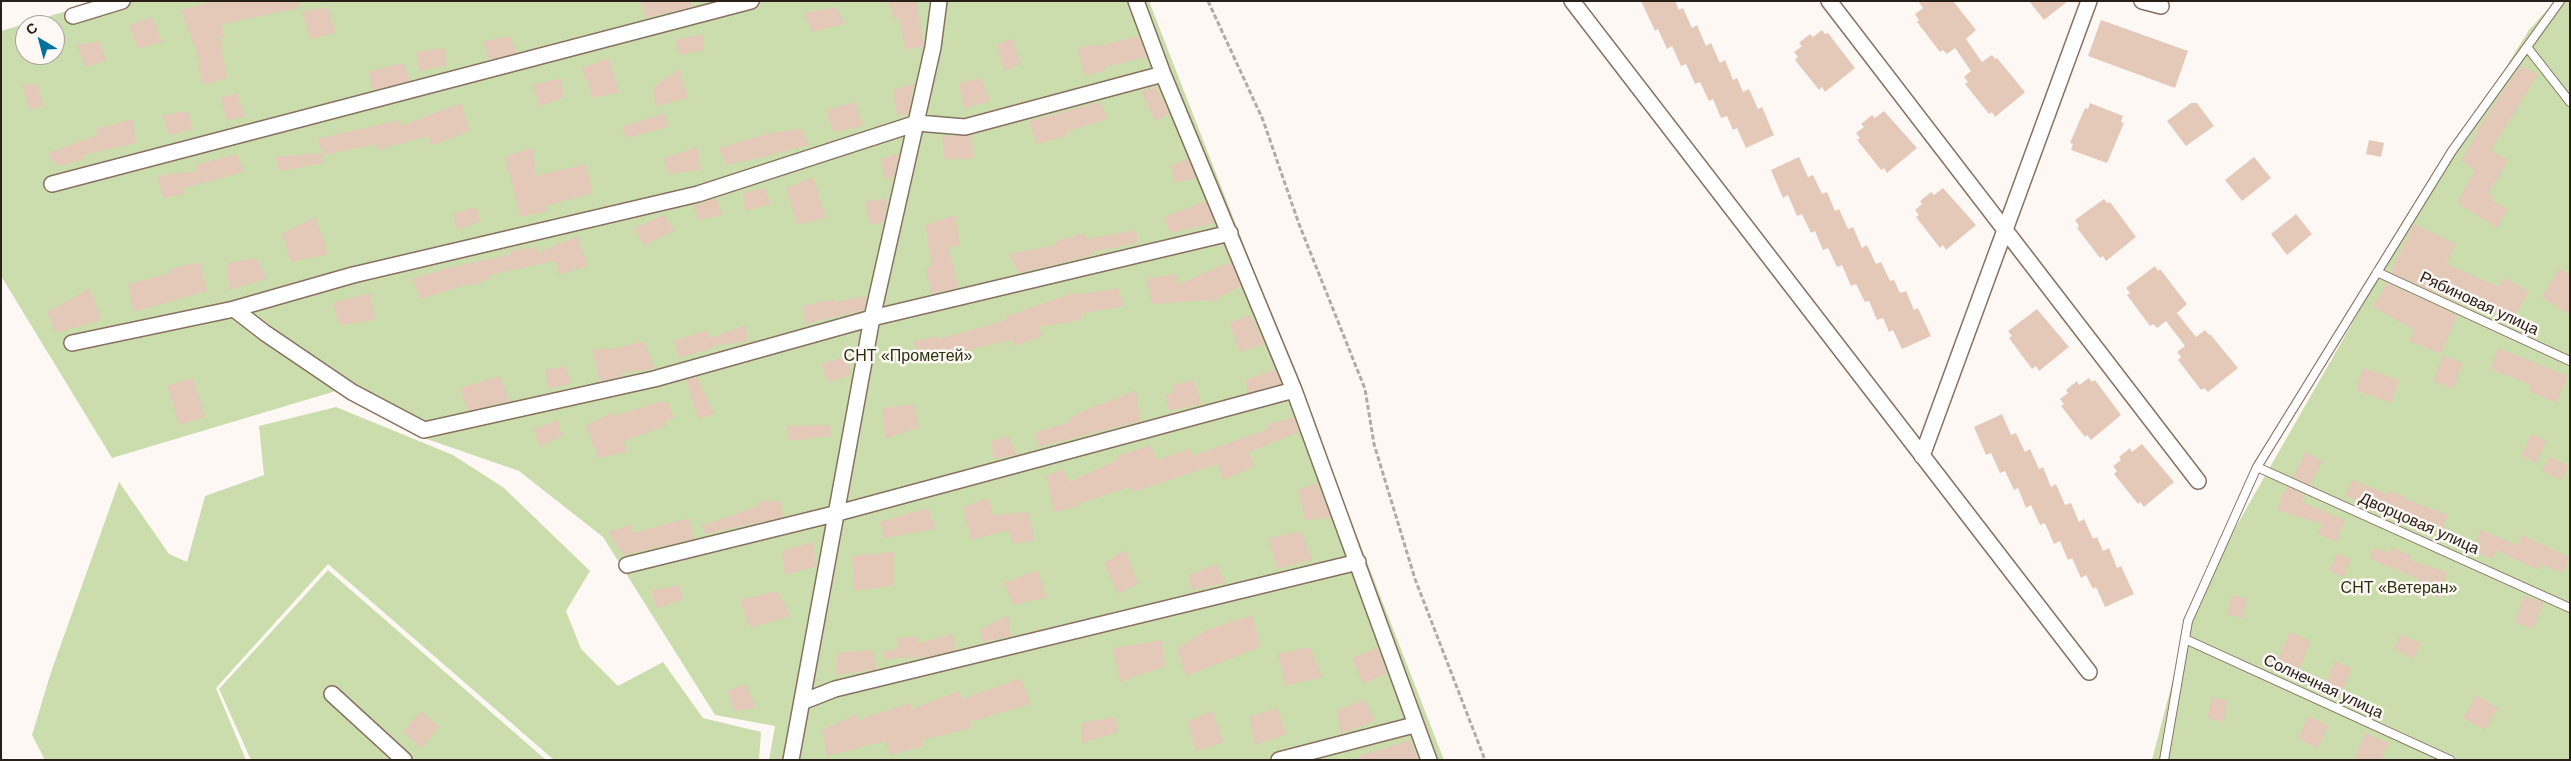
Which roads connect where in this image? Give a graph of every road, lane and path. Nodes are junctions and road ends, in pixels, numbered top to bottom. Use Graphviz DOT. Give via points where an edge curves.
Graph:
graph roads {
  1 [pos="122,1"];
  2 [pos="751,1"];
  3 [pos="939,1"];
  4 [pos="1136,1"];
  5 [pos="1208,1"];
  6 [pos="1572,1"];
  7 [pos="1829,1"];
  8 [pos="2089,1"];
  9 [pos="2142,1"];
  10 [pos="2560,1"];
  11 [pos="2161,6"];
  12 [pos="73,16"];
  13 [pos="2528,47"];
  14 [pos="1163,74"];
  15 [pos="2570,102"];
  16 [pos="917,123"];
  17 [pos="52,184"];
  18 [pos="2006,229"];
  19 [pos="1230,233"];
  20 [pos="2377,272"];
  21 [pos="234,308"];
  22 [pos="872,318"];
  23 [pos="72,343"];
  24 [pos="2570,361"];
  25 [pos="1294,390"];
  26 [pos="1922,456"];
  27 [pos="2257,467"];
  28 [pos="2198,481"];
  29 [pos="834,514"];
  30 [pos="1358,562"];
  31 [pos="627,564"];
  32 [pos="2570,608"];
  33 [pos="2186,639"];
  34 [pos="2090,672"];
  35 [pos="332,694"];
  36 [pos="802,702"];
  37 [pos="1414,725"];
  38 [pos="404,760"];
  39 [pos="791,760"];
  40 [pos="1279,760"];
  41 [pos="1429,760"];
  42 [pos="1485,760"];
  43 [pos="2164,760"];
  44 [pos="2450,760"];
  1 -- 12 [label="street"];
  2 -- 17 [label="street"];
  3 -- 16 [label="street" via="934,47"];
  4 -- 14 [label="street"];
  5 -- 42 [label="path" via="1263,120 1299,224 1365,389 1374,444 1415,579"];
  6 -- 26 [label="street"];
  7 -- 18 [label="street"];
  8 -- 18 [label="street"];
  9 -- 11 [label="street"];
  10 -- 13 [label="lane"];
  13 -- 15 [label="lane"];
  13 -- 20 [label="lane" via="2452,151"];
  14 -- 16 [label="street" via="965,127"];
  14 -- 19 [label="street"];
  16 -- 21 [label="street" via="698,194 353,275"];
  16 -- 22 [label="street"];
  18 -- 26 [label="street"];
  18 -- 28 [label="street"];
  19 -- 22 [label="street"];
  19 -- 25 [label="street"];
  20 -- 24 [label="lane, Рябиновая улица"];
  20 -- 27 [label="lane"];
  21 -- 22 [label="street" via="352,392 424,430 654,378"];
  21 -- 23 [label="street"];
  22 -- 29 [label="street"];
  25 -- 29 [label="street"];
  25 -- 30 [label="street"];
  26 -- 34 [label="street"];
  27 -- 32 [label="lane, Дворцовая улица"];
  27 -- 33 [label="lane" via="2188,621"];
  29 -- 31 [label="street"];
  29 -- 36 [label="street"];
  30 -- 36 [label="street" via="835,689"];
  30 -- 37 [label="street"];
  33 -- 43 [label="lane"];
  33 -- 44 [label="lane, Солнечная улица"];
  35 -- 38 [label="street"];
  36 -- 39 [label="street"];
  37 -- 40 [label="street"];
  37 -- 41 [label="street"];
}
